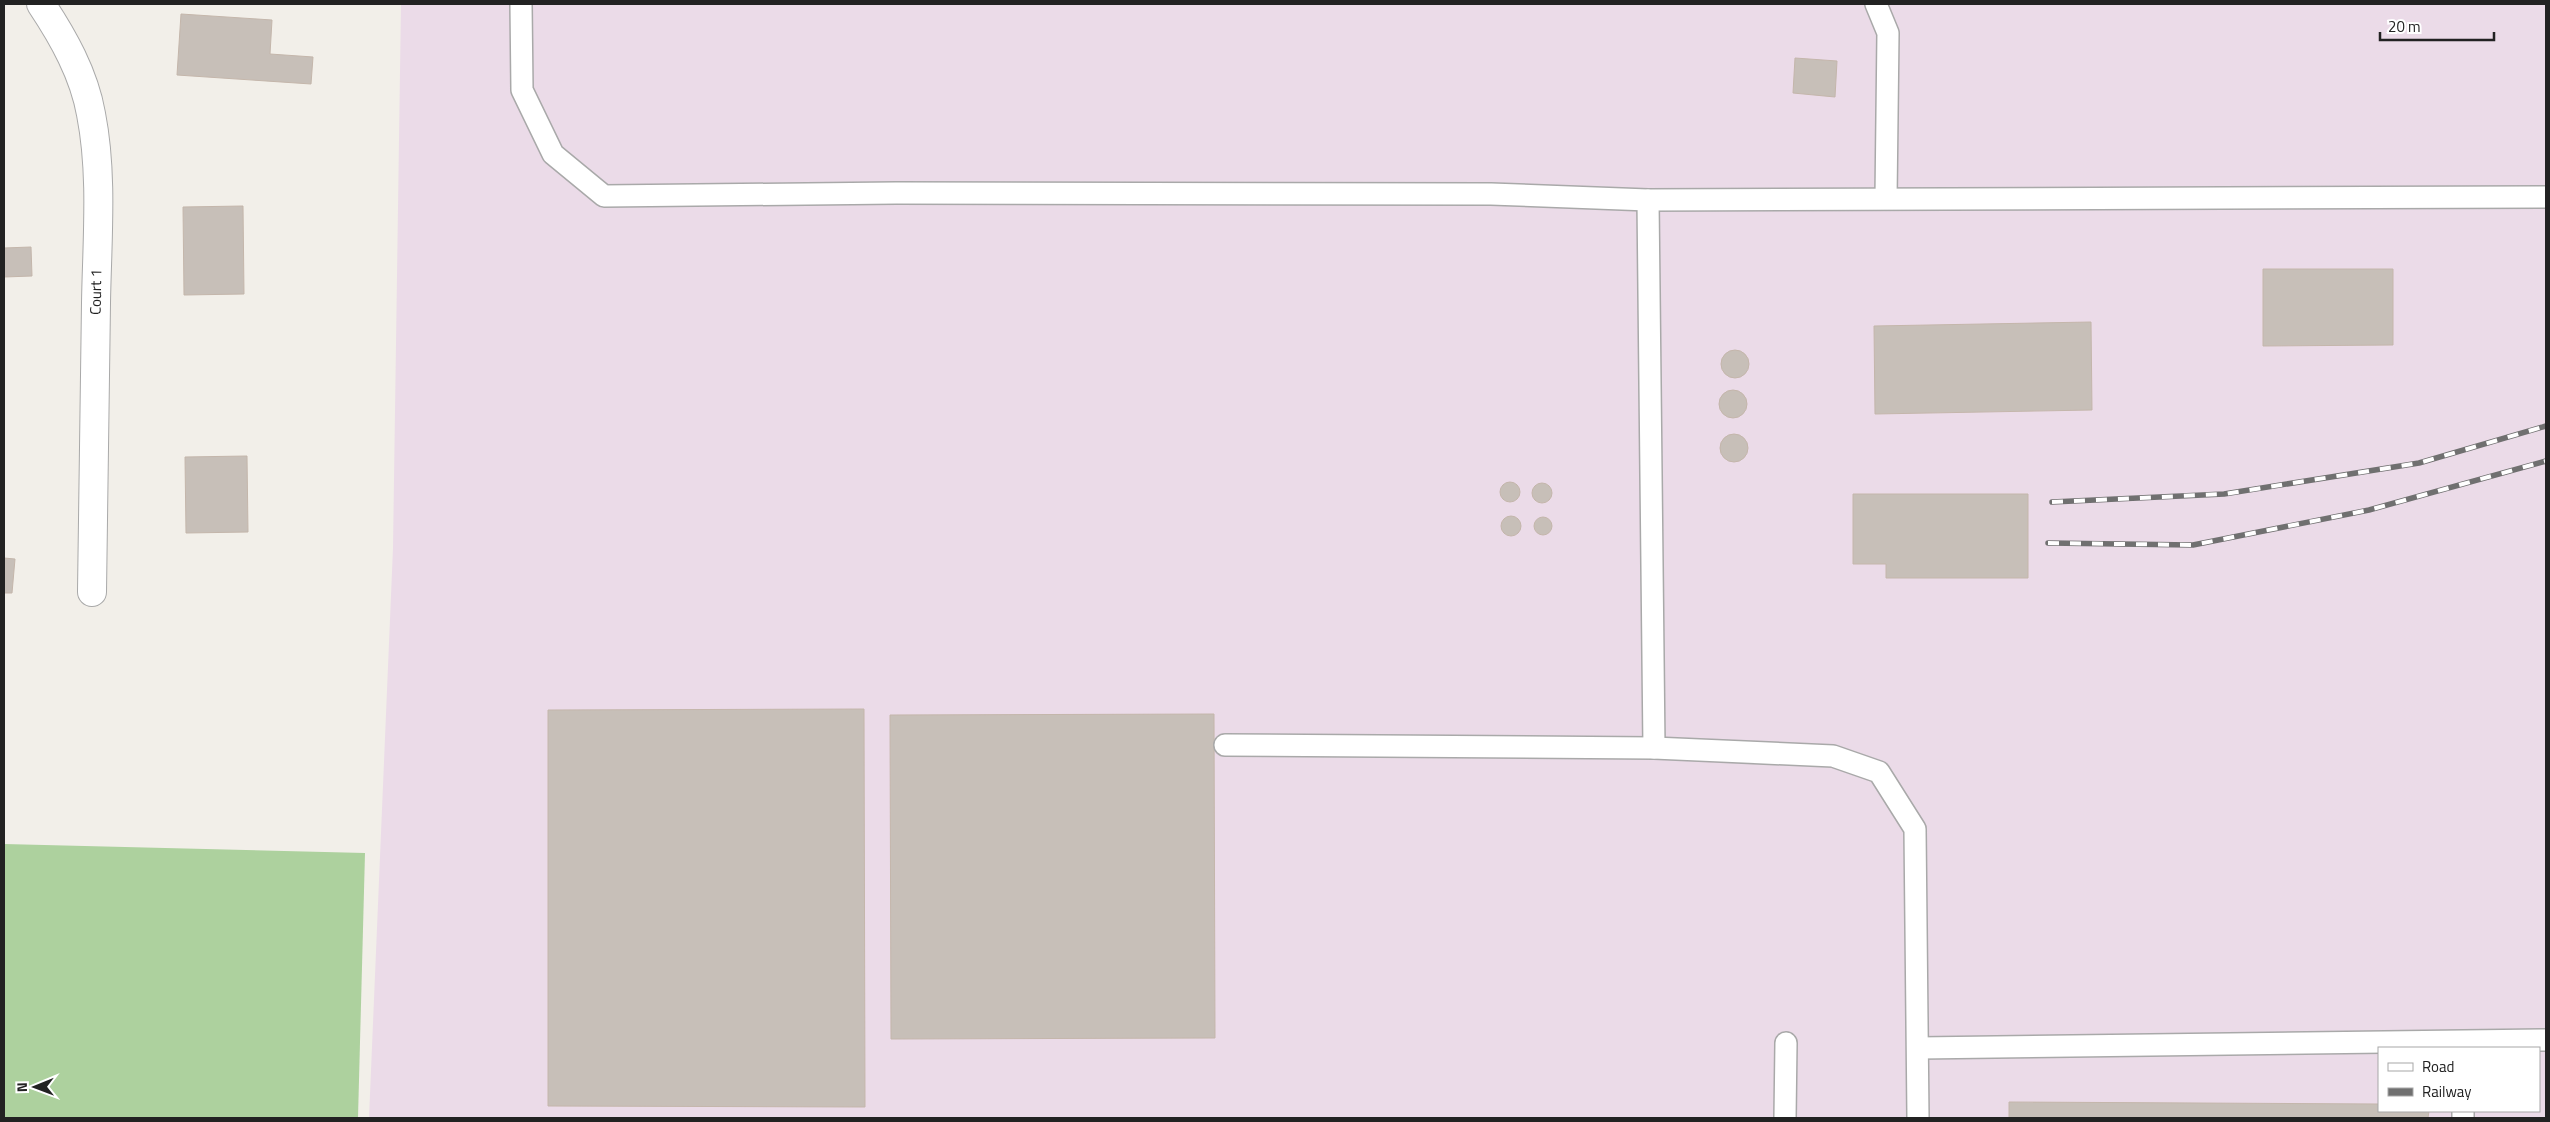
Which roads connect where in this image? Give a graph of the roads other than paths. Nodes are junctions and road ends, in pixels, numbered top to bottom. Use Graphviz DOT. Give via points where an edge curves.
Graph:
graph roads {
  1 [pos="42,4"];
  2 [pos="521,4"];
  3 [pos="1876,4"];
  4 [pos="2546,197"];
  5 [pos="1886,198"];
  6 [pos="1648,200"];
  7 [pos="92,592"];
  8 [pos="1225,745"];
  9 [pos="1654,748"];
  10 [pos="2546,1040"];
  11 [pos="1786,1044"];
  12 [pos="2464,1045"];
  13 [pos="1919,1048"];
  14 [pos="1785,1118"];
  15 [pos="1918,1118"];
  1 -- 7 [label="street, Court 1" via="83,83 95,149 98,225"];
  2 -- 6 [label="lane" via="522,90 554,154 604,196 1472,194"];
  3 -- 5 [label="lane" via="1888,33"];
  4 -- 5 [label="lane"];
  5 -- 6 [label="lane"];
  6 -- 9 [label="lane"];
  8 -- 9 [label="lane"];
  9 -- 13 [label="lane" via="1834,756 1879,772 1915,829"];
  10 -- 12 [label="lane"];
  11 -- 14 [label="lane"];
  12 -- 13 [label="lane"];
  13 -- 15 [label="lane"];
}
